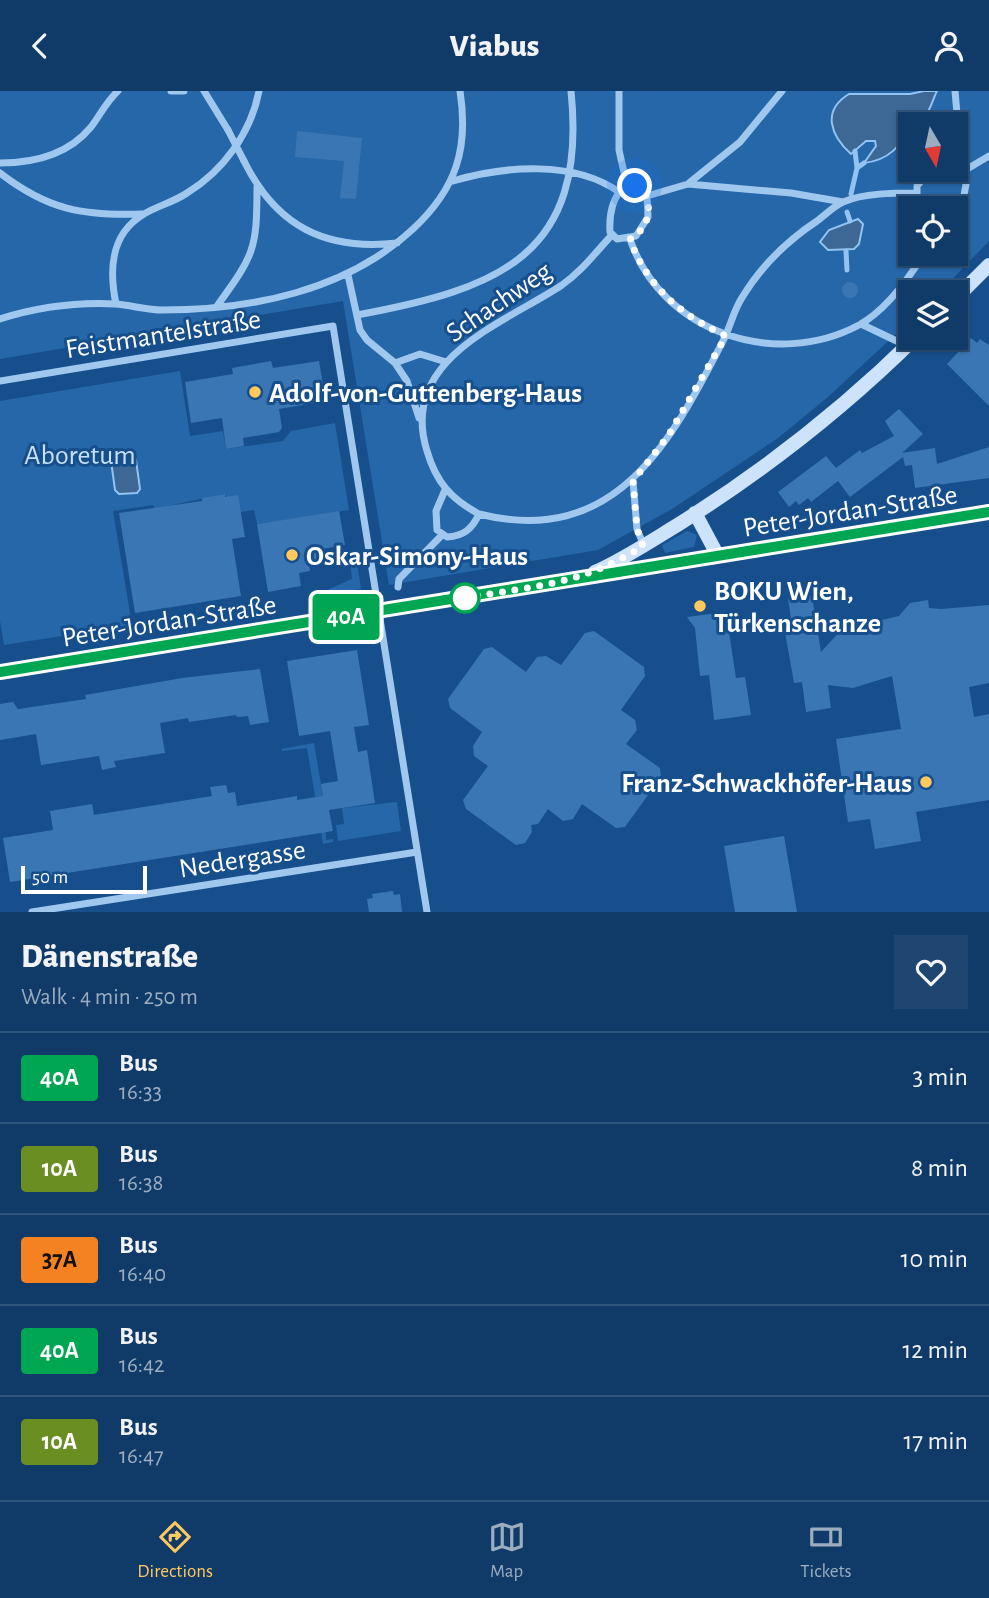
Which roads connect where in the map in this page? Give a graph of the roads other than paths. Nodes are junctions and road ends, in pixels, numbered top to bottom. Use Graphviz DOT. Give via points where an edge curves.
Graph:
graph roads {
  1 [pos="118,91"];
  2 [pos="171,91"];
  3 [pos="184,91"];
  4 [pos="204,91"];
  5 [pos="259,91"];
  6 [pos="460,91"];
  7 [pos="571,91"];
  8 [pos="619,91"];
  9 [pos="782,91"];
  10 [pos="955,91"];
  11 [pos="957,112"];
  12 [pos="989,156"];
  13 [pos="0,163"];
  14 [pos="968,164"];
  15 [pos="0,173"];
  16 [pos="569,174"];
  17 [pos="453,181"];
  18 [pos="920,182"];
  19 [pos="688,184"];
  20 [pos="627,186"];
  21 [pos="257,187"];
  22 [pos="619,192"];
  23 [pos="916,193"];
  24 [pos="647,196"];
  25 [pos="917,196"];
  26 [pos="843,202"];
  27 [pos="143,214"];
  28 [pos="611,236"];
  29 [pos="630,239"];
  30 [pos="397,243"];
  31 [pos="989,265"];
  32 [pos="915,266"];
  33 [pos="348,275"];
  34 [pos="968,286"];
  35 [pos="116,304"];
  36 [pos="217,306"];
  37 [pos="357,315"];
  38 [pos="0,319"];
  39 [pos="861,324"];
  40 [pos="726,336"];
  41 [pos="898,337"];
  42 [pos="902,350"];
  43 [pos="446,362"];
  44 [pos="395,363"];
  45 [pos="0,381"];
  46 [pos="420,419"];
  47 [pos="633,481"];
  48 [pos="444,490"];
  49 [pos="989,512"];
  50 [pos="695,513"];
  51 [pos="479,514"];
  52 [pos="442,535"];
  53 [pos="643,546"];
  54 [pos="718,556"];
  55 [pos="564,583"];
  56 [pos="398,587"];
  57 [pos="379,611"];
  58 [pos="0,672"];
  59 [pos="417,852"];
  60 [pos="32,912"];
  61 [pos="427,912"];
  1 -- 13 [label="street" via="70,147 45,158"];
  2 -- 3 [label="street"];
  4 -- 21 [label="street, bridge"];
  5 -- 27 [label="street" via="240,139 215,173 185,195"];
  6 -- 17 [label="street" via="464,127"];
  7 -- 16 [label="street"];
  8 -- 20 [label="street" via="619,150"];
  9 -- 19 [label="street" via="740,142"];
  10 -- 11 [label="street"];
  12 -- 14 [label="street"];
  15 -- 27 [label="street" via="55,207 101,215"];
  16 -- 17 [label="street" via="516,169"];
  16 -- 22 [label="street" via="599,181"];
  16 -- 37 [label="street" via="548,227 510,268 452,294"];
  17 -- 30 [label="street"];
  18 -- 23 [label="street"];
  19 -- 24 [label="street"];
  19 -- 26 [label="street"];
  20 -- 22 [label="street"];
  20 -- 24 [label="street" via="635,186"];
  21 -- 30 [label="street" via="314,235 357,246"];
  21 -- 36 [label="street" via="256,239 251,255"];
  22 -- 28 [label="street" via="610,218"];
  23 -- 25 [label="street"];
  23 -- 26 [label="street"];
  24 -- 29 [label="street" via="646,223"];
  26 -- 40 [label="street" via="791,238 773,257 743,295"];
  27 -- 35 [label="street" via="129,227 112,258"];
  28 -- 29 [label="street"];
  28 -- 43 [label="street, Schachweg" via="568,281 502,318"];
  29 -- 40 [label="street" via="640,263 664,295 696,322"];
  30 -- 33 [label="street"];
  31 -- 34 [label="main road"];
  32 -- 39 [label="street"];
  33 -- 36 [label="street" via="295,293"];
  33 -- 37 [label="street"];
  35 -- 36 [label="street" via="161,310"];
  35 -- 38 [label="street" via="55,305"];
  37 -- 44 [label="street" via="367,341"];
  39 -- 40 [label="street" via="827,337 787,344"];
  39 -- 41 [label="street"];
  40 -- 47 [label="street" via="668,436"];
  42 -- 50 [label="main road" via="807,435"];
  43 -- 44 [label="street" via="419,354"];
  43 -- 46 [label="street, Schachweg"];
  44 -- 46 [label="street" via="407,381"];
  45 -- 57 [label="street, Feistmantelstraße" via="334,326"];
  46 -- 48 [label="street" via="429,460"];
  47 -- 51 [label="street" via="596,506 561,518 527,522"];
  47 -- 53 [label="street"];
  48 -- 51 [label="street"];
  48 -- 52 [label="street" via="435,520"];
  49 -- 54 [label="main road, Peter-Jordan-Straße"];
  50 -- 53 [label="main road"];
  50 -- 54 [label="main road, Peter-Jordan-Straße"];
  51 -- 52 [label="street" via="469,531"];
  52 -- 56 [label="street" via="398,579"];
  53 -- 55 [label="main road" via="598,571"];
  54 -- 55 [label="main road, Peter-Jordan-Straße"];
  55 -- 57 [label="main road, Peter-Jordan-Straße"];
  57 -- 58 [label="main road, Peter-Jordan-Straße"];
  57 -- 59 [label="street"];
  59 -- 60 [label="street, Nedergasse"];
  59 -- 61 [label="street"];
}
